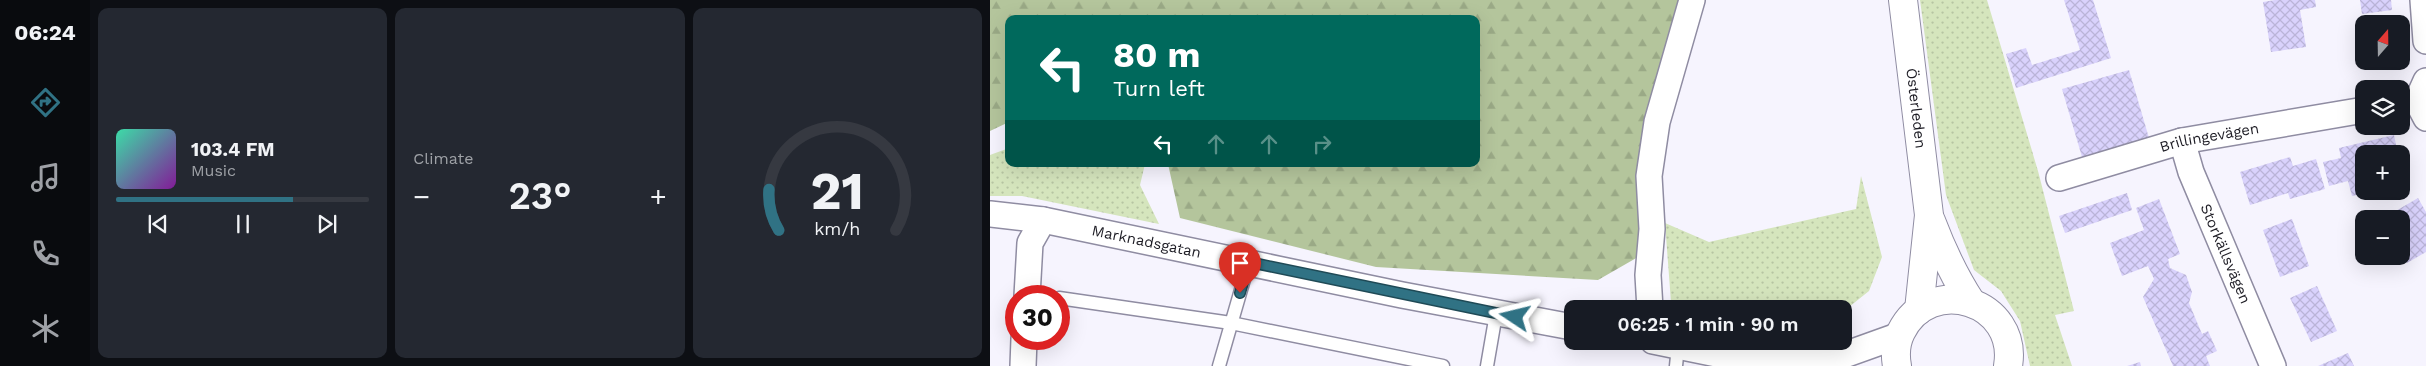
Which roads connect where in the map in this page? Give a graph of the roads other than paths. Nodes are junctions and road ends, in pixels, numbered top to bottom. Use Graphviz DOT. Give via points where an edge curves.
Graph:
graph roads {
  1 [pos="1692,0"];
  2 [pos="1903,0"];
  3 [pos="2423,0"];
  4 [pos="2426,41"];
  5 [pos="2355,112"];
  6 [pos="2182,141"];
  7 [pos="2059,178"];
  8 [pos="990,214"];
  9 [pos="1928,215"];
  10 [pos="1043,220"];
  11 [pos="1249,262"];
  12 [pos="1028,285"];
  13 [pos="1070,300"];
  14 [pos="1649,300"];
  15 [pos="1971,302"];
  16 [pos="1919,310"];
  17 [pos="1496,314"];
  18 [pos="1231,323"];
  19 [pos="1564,327"];
  20 [pos="1900,335"];
  21 [pos="1024,350"];
  22 [pos="1677,356"];
  23 [pos="1769,364"];
  24 [pos="1023,366"];
  25 [pos="1219,366"];
  26 [pos="1443,366"];
  27 [pos="1487,366"];
  28 [pos="1897,366"];
  29 [pos="2008,366"];
  30 [pos="2273,366"];
  1 -- 14 [label="street" via="1657,122 1650,176"];
  2 -- 9 [label="main road, Österleden"];
  3 -- 4 [label="street"];
  5 -- 6 [label="street, Brillingevägen"];
  6 -- 7 [label="street, Brillingevägen"];
  6 -- 30 [label="street, Storkällsvägen" via="2191,172"];
  8 -- 10 [label="street, Marknadsgatan"];
  9 -- 15 [label="main road, Österleden" via="1944,255"];
  9 -- 16 [label="main road, Österleden"];
  10 -- 11 [label="street, Marknadsgatan"];
  10 -- 12 [label="street" via="1030,243"];
  11 -- 17 [label="street, Marknadsgatan"];
  11 -- 18 [label="lane"];
  13 -- 18 [label="lane"];
  15 -- 16 [label="main road" via="1944,299"];
  15 -- 29 [label="main road" via="1988,312 2001,326 2009,351"];
  16 -- 20 [label="main road"];
  17 -- 19 [label="street, Marknadsgatan"];
  17 -- 27 [label="lane"];
  18 -- 25 [label="lane"];
  18 -- 26 [label="lane"];
  20 -- 23 [label="street" via="1847,354"];
  20 -- 28 [label="main road" via="1896,349"];
  21 -- 24 [label="street"];
  22 -- 23 [label="street"];
}
